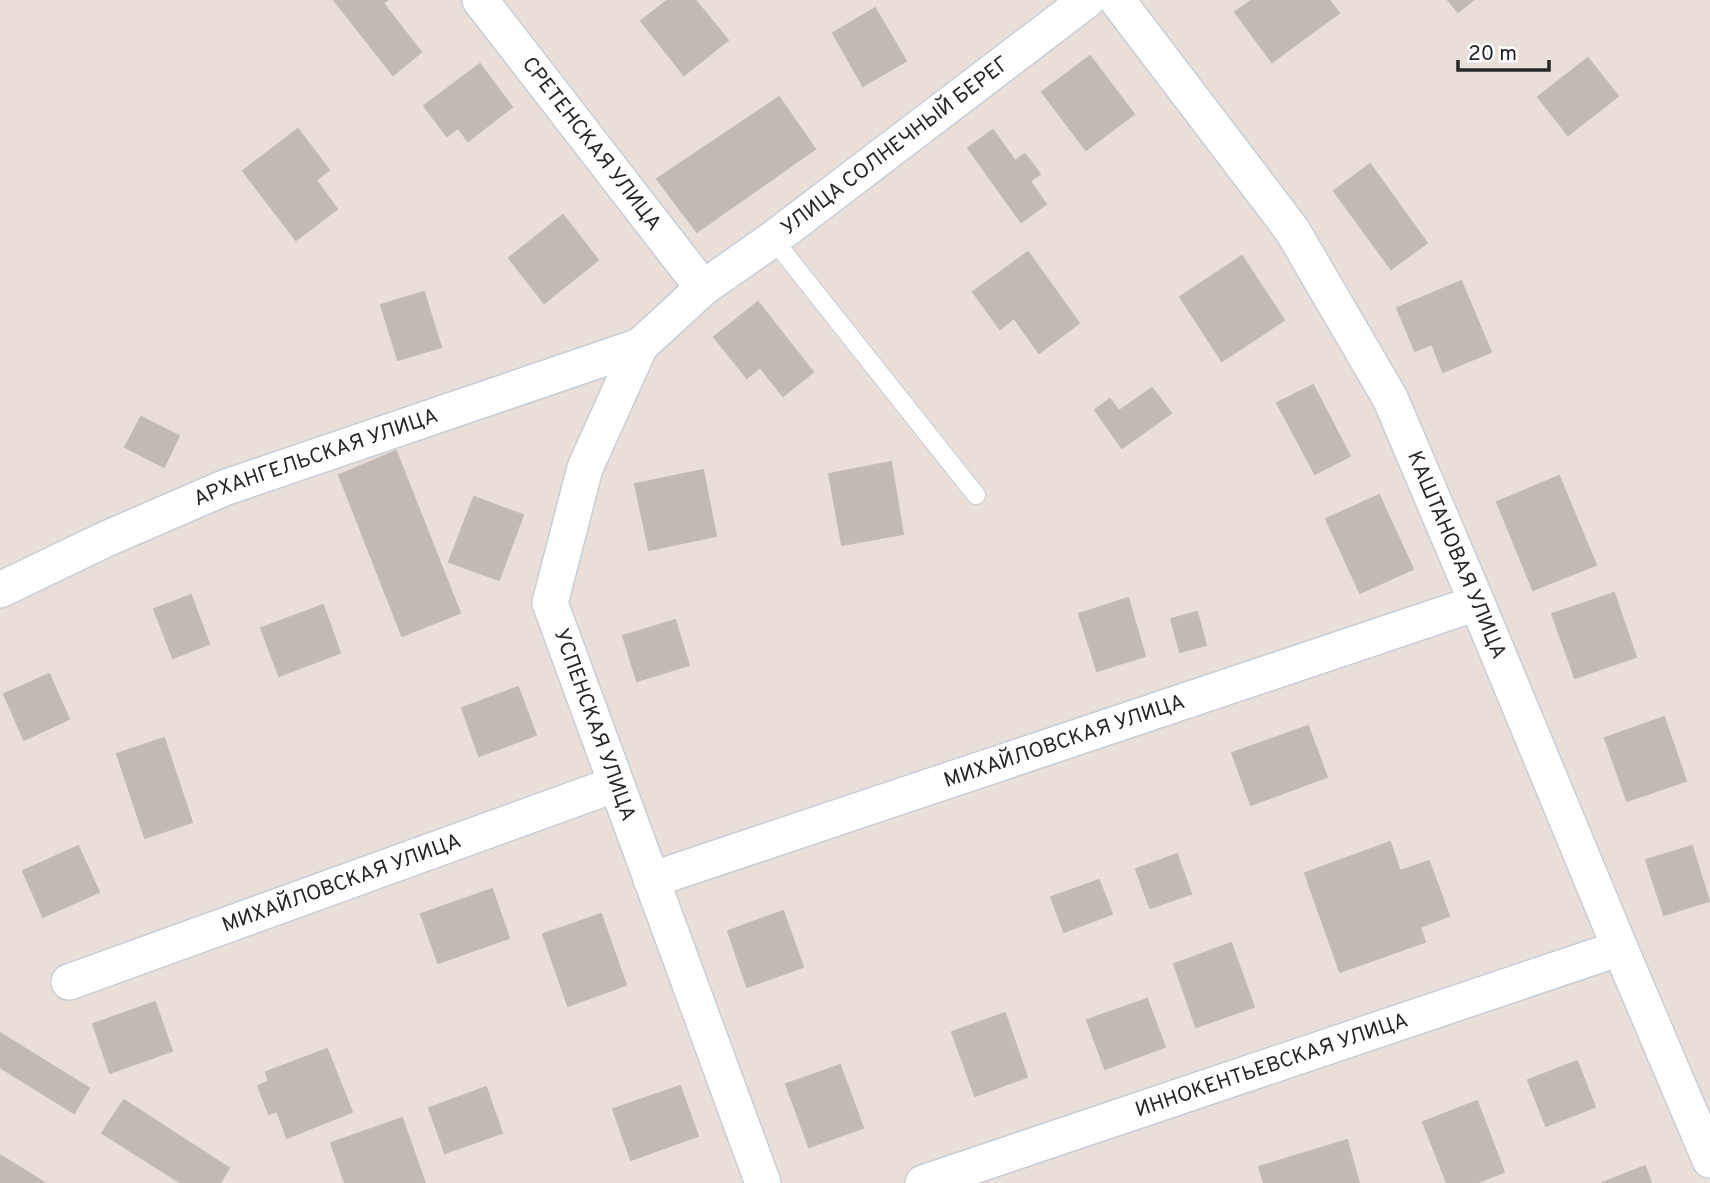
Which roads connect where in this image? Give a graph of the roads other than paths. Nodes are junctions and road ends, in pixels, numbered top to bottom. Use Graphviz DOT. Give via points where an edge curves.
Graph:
graph roads {
  1 [pos="480,0"];
  2 [pos="1087,0"];
  3 [pos="1117,0"];
  4 [pos="772,239"];
  5 [pos="703,288"];
  6 [pos="640,346"];
  7 [pos="976,495"];
  8 [pos="0,590"];
  9 [pos="1477,603"];
  10 [pos="616,784"];
  11 [pos="651,880"];
  12 [pos="1620,948"];
  13 [pos="69,982"];
  14 [pos="1710,1160"];
  15 [pos="757,1181"];
  16 [pos="923,1183"];
  1 -- 5 [label="street, СРЕТЕНСКАЯ УЛИЦА"];
  2 -- 4 [label="street, УЛИЦА СОЛНЕЧНЫЙ БЕРЕГ"];
  3 -- 9 [label="street, КАШТАНОВАЯ УЛИЦА" via="1292,230 1390,398"];
  4 -- 5 [label="street, УЛИЦА СОЛНЕЧНЫЙ БЕРЕГ"];
  4 -- 7 [label="lane"];
  5 -- 6 [label="street, УСПЕНСКАЯ УЛИЦА"];
  6 -- 8 [label="street, АРХАНГЕЛЬСКАЯ УЛИЦА" via="224,488"];
  6 -- 10 [label="street, УСПЕНСКАЯ УЛИЦА" via="585,468 550,603"];
  9 -- 11 [label="street, МИХАЙЛОВСКАЯ УЛИЦА"];
  9 -- 12 [label="street, КАШТАНОВАЯ УЛИЦА"];
  10 -- 11 [label="street, УСПЕНСКАЯ УЛИЦА"];
  10 -- 13 [label="street, МИХАЙЛОВСКАЯ УЛИЦА"];
  11 -- 15 [label="street, УСПЕНСКАЯ УЛИЦА"];
  12 -- 14 [label="street, КАШТАНОВАЯ УЛИЦА"];
  12 -- 16 [label="street, ИННОКЕНТЬЕВСКАЯ УЛИЦА"];
}
